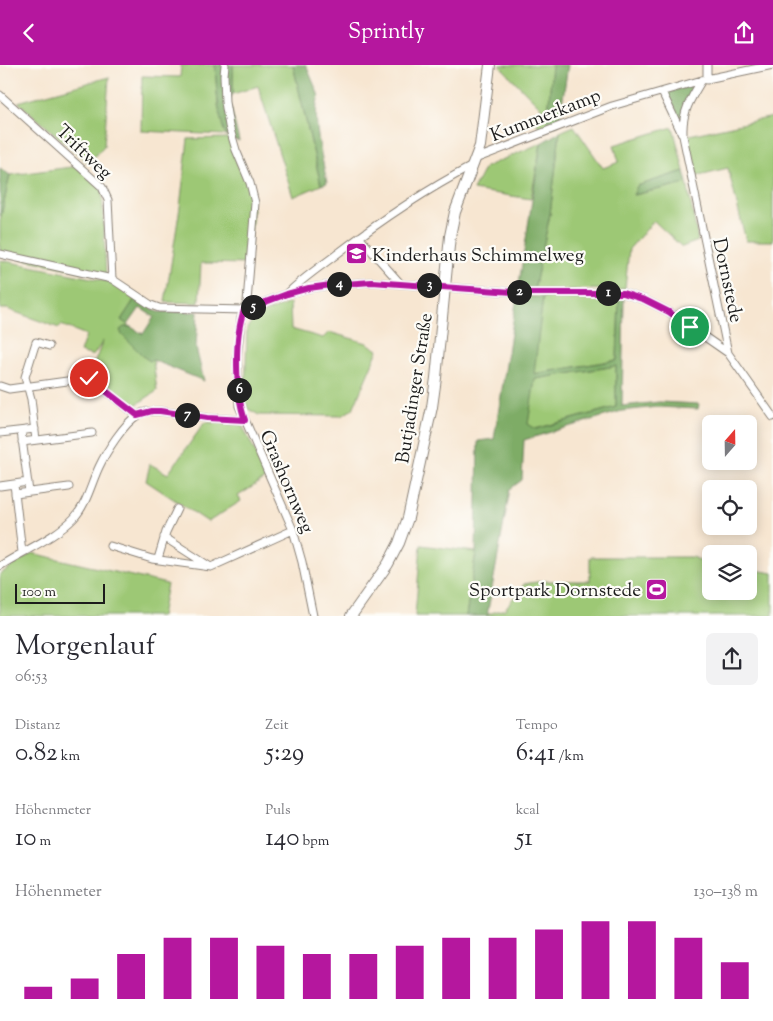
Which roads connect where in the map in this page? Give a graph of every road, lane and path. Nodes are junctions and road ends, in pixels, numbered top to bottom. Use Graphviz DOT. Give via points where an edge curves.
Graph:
graph roads {
  1 [pos="225,65"];
  2 [pos="490,65"];
  3 [pos="707,65"];
  4 [pos="773,65"];
  5 [pos="705,80"];
  6 [pos="662,92"];
  7 [pos="0,95"];
  8 [pos="683,136"];
  9 [pos="474,162"];
  10 [pos="359,237"];
  11 [pos="0,254"];
  12 [pos="112,279"];
  13 [pos="400,283"];
  14 [pos="445,286"];
  15 [pos="287,294"];
  16 [pos="244,310"];
  17 [pos="49,346"];
  18 [pos="728,353"];
  19 [pos="0,386"];
  20 [pos="27,386"];
  21 [pos="771,410"];
  22 [pos="137,415"];
  23 [pos="773,417"];
  24 [pos="245,420"];
  25 [pos="35,429"];
  26 [pos="21,431"];
  27 [pos="0,433"];
  28 [pos="92,433"];
  29 [pos="36,440"];
  30 [pos="22,442"];
  31 [pos="28,482"];
  32 [pos="14,484"];
  33 [pos="0,486"];
  34 [pos="68,487"];
  35 [pos="29,492"];
  36 [pos="15,494"];
  37 [pos="178,509"];
  38 [pos="293,530"];
  39 [pos="164,537"];
  40 [pos="110,546"];
  41 [pos="22,551"];
  42 [pos="158,559"];
  43 [pos="0,566"];
  44 [pos="211,567"];
  45 [pos="313,616"];
  46 [pos="351,616"];
  1 -- 16 [label="street, Grashornweg" via="229,126 255,203"];
  2 -- 9 [label="street, Butjadinger Straße" via="482,132"];
  3 -- 5 [label="street"];
  4 -- 5 [label="street, Kummerkamp"];
  5 -- 6 [label="street, Kummerkamp"];
  5 -- 8 [label="street, Dornstede" via="689,100 682,119"];
  6 -- 8 [label="street, Dornstede"];
  6 -- 9 [label="street, Kummerkamp" via="612,106"];
  7 -- 12 [label="street, Triftweg" via="102,187 108,199"];
  8 -- 18 [label="street, Dornstede"];
  9 -- 10 [label="street, Kummerkamp"];
  9 -- 14 [label="street, Butjadinger Straße" via="452,224"];
  10 -- 13 [label="street"];
  10 -- 15 [label="street, Kummerkamp"];
  11 -- 12 [label="street"];
  12 -- 16 [label="street" via="160,308"];
  13 -- 14 [label="street"];
  13 -- 15 [label="street" via="331,285"];
  14 -- 18 [label="street" via="528,293 623,293 669,312"];
  14 -- 46 [label="street, Butjadinger Straße" via="432,407 408,518 391,559"];
  15 -- 16 [label="street"];
  16 -- 24 [label="street, Grashornweg" via="237,358 240,406"];
  17 -- 20 [label="street" via="36,342 25,377"];
  18 -- 21 [label="street, Dornstede"];
  19 -- 20 [label="street" via="9,389"];
  20 -- 22 [label="street" via="89,378"];
  20 -- 25 [label="street"];
  21 -- 23 [label="street, Dornstede"];
  22 -- 24 [label="street" via="160,411"];
  22 -- 41 [label="street" via="102,461 76,516 60,531"];
  24 -- 38 [label="street, Grashornweg"];
  25 -- 26 [label="street"];
  25 -- 29 [label="street"];
  26 -- 27 [label="street"];
  26 -- 30 [label="street"];
  28 -- 29 [label="street"];
  29 -- 30 [label="street"];
  30 -- 31 [label="street"];
  31 -- 32 [label="street"];
  31 -- 35 [label="street"];
  32 -- 33 [label="street"];
  32 -- 36 [label="street"];
  34 -- 35 [label="street"];
  35 -- 36 [label="street"];
  36 -- 41 [label="street"];
  37 -- 39 [label="street"];
  38 -- 44 [label="street"];
  38 -- 45 [label="street, Grashornweg"];
  39 -- 42 [label="street"];
  39 -- 44 [label="street"];
  40 -- 42 [label="street"];
  41 -- 43 [label="street"];
  42 -- 44 [label="street"];
}
